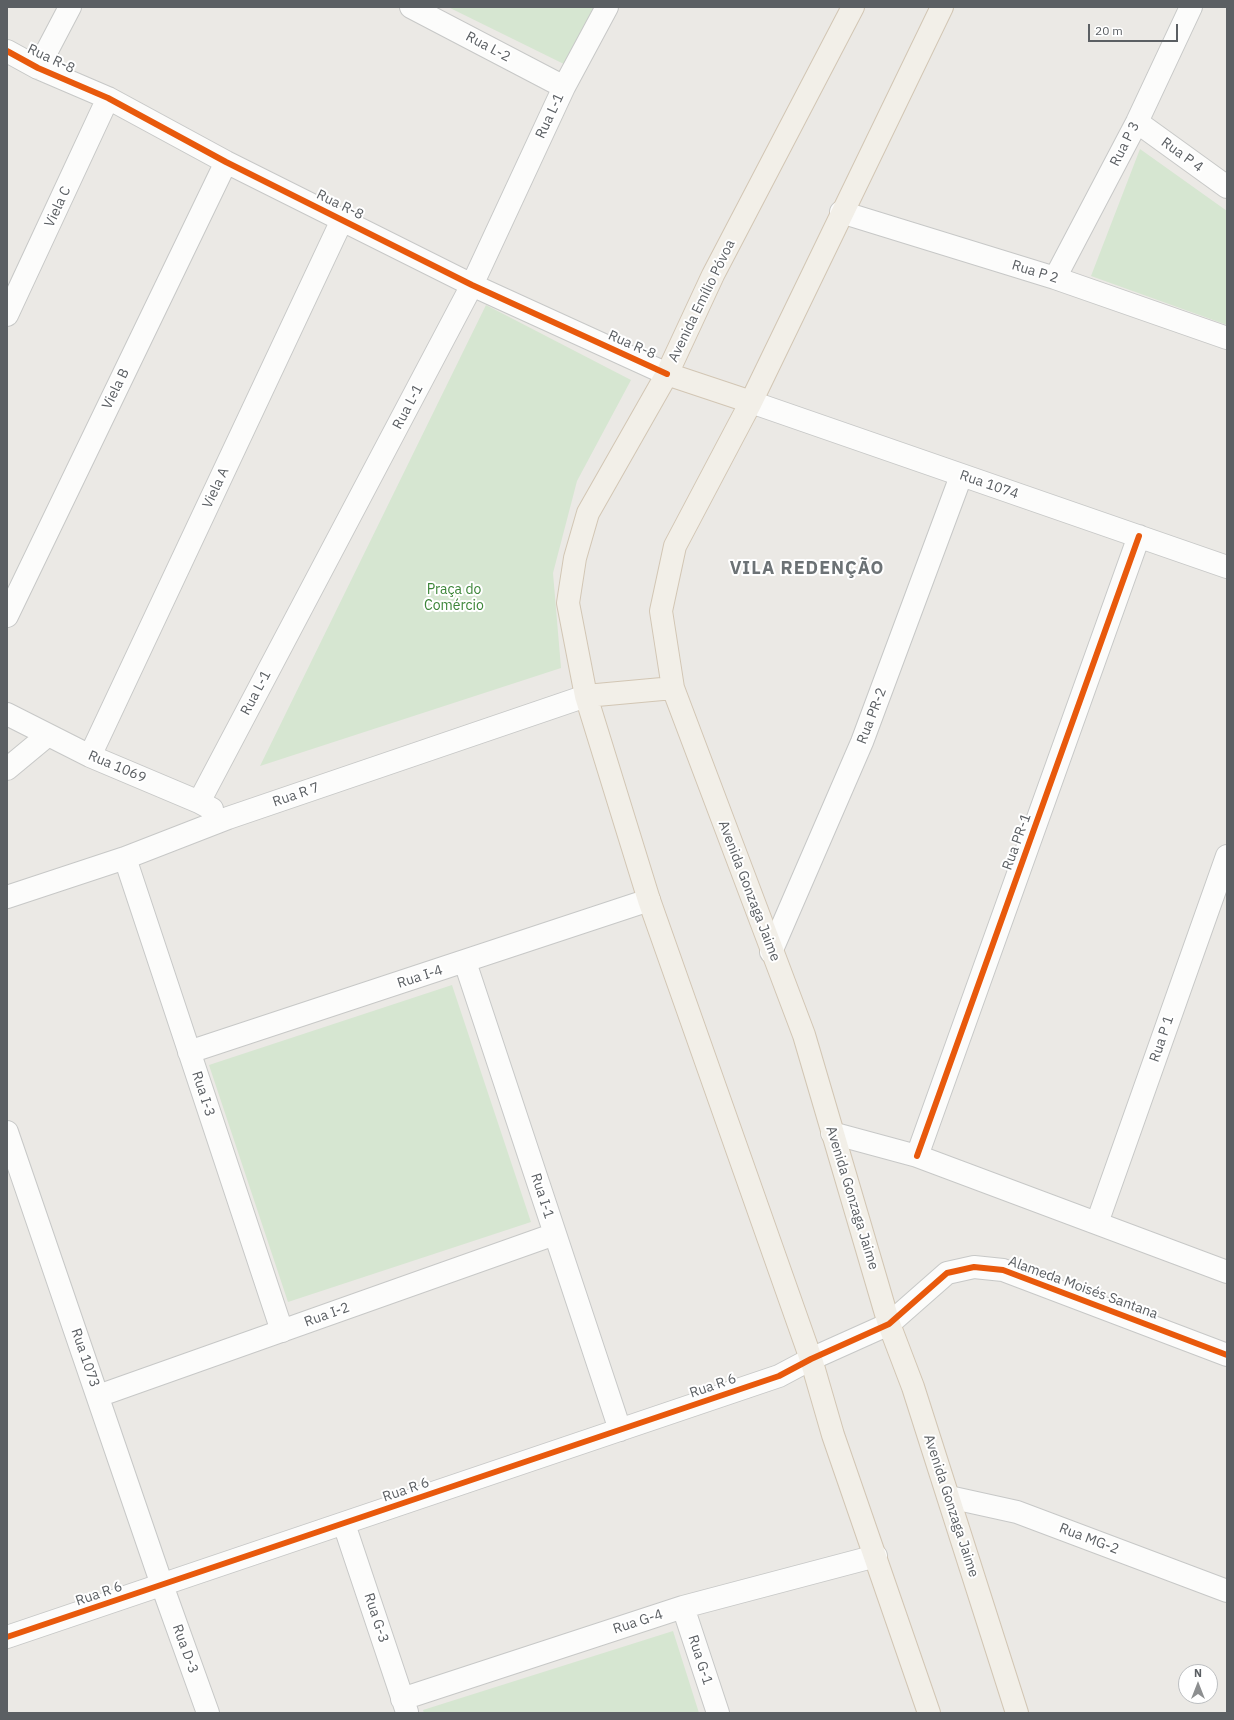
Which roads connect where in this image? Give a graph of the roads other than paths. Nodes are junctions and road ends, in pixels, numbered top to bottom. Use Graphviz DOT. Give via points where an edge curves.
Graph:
graph roads {
  1 [pos="70,7"];
  2 [pos="411,7"];
  3 [pos="606,7"];
  4 [pos="853,7"];
  5 [pos="942,7"];
  6 [pos="1191,7"];
  7 [pos="7,51"];
  8 [pos="38,68"];
  9 [pos="564,87"];
  10 [pos="108,98"];
  11 [pos="1137,122"];
  12 [pos="226,162"];
  13 [pos="1227,187"];
  14 [pos="841,212"];
  15 [pos="342,220"];
  16 [pos="1055,278"];
  17 [pos="472,285"];
  18 [pos="7,315"];
  19 [pos="1227,338"];
  20 [pos="667,374"];
  21 [pos="751,402"];
  22 [pos="961,476"];
  23 [pos="1139,536"];
  24 [pos="1227,566"];
  25 [pos="7,616"];
  26 [pos="673,688"];
  27 [pos="586,696"];
  28 [pos="7,714"];
  29 [pos="48,735"];
  30 [pos="90,756"];
  31 [pos="7,769"];
  32 [pos="199,802"];
  33 [pos="228,818"];
  34 [pos="1227,856"];
  35 [pos="125,858"];
  36 [pos="7,897"];
  37 [pos="649,900"];
  38 [pos="771,952"];
  39 [pos="465,962"];
  40 [pos="189,1052"];
  41 [pos="7,1132"];
  42 [pos="832,1133"];
  43 [pos="917,1156"];
  44 [pos="1097,1223"];
  45 [pos="555,1234"];
  46 [pos="1227,1272"];
  47 [pos="889,1324"];
  48 [pos="282,1331"];
  49 [pos="1227,1355"];
  50 [pos="811,1359"];
  51 [pos="98,1396"];
  52 [pos="620,1430"];
  53 [pos="949,1497"];
  54 [pos="344,1524"];
  55 [pos="876,1556"];
  56 [pos="162,1585"];
  57 [pos="1227,1591"];
  58 [pos="683,1607"];
  59 [pos="7,1637"];
  60 [pos="405,1706"];
  61 [pos="208,1713"];
  62 [pos="718,1713"];
  63 [pos="929,1713"];
  64 [pos="1017,1713"];
  1 -- 8 [label="street"];
  2 -- 9 [label="street, Rua L-2"];
  3 -- 9 [label="street, Rua L-1"];
  4 -- 20 [label="main road, Avenida Emílio Póvoa" via="713,275"];
  5 -- 14 [label="main road"];
  6 -- 11 [label="street, Rua P 3"];
  7 -- 8 [label="street, Rua R-8"];
  8 -- 10 [label="street, Rua R-8"];
  9 -- 17 [label="street, Rua L-1"];
  10 -- 12 [label="street, Rua R-8"];
  10 -- 18 [label="street, Viela C"];
  11 -- 13 [label="street, Rua P 4"];
  11 -- 16 [label="street, Rua P 3"];
  12 -- 15 [label="street, Rua R-8"];
  12 -- 25 [label="street, Viela B"];
  14 -- 16 [label="street, Rua P 2"];
  14 -- 21 [label="main road"];
  15 -- 17 [label="street, Rua R-8"];
  15 -- 30 [label="street, Viela A"];
  16 -- 19 [label="street, Rua P 2"];
  17 -- 20 [label="street, Rua R-8"];
  17 -- 32 [label="street, Rua L-1"];
  20 -- 21 [label="main road"];
  20 -- 27 [label="main road, Avenida Emílio Póvoa" via="588,512 575,558 568,603"];
  21 -- 22 [label="street, Rua 1074"];
  21 -- 26 [label="main road" via="675,546 661,611"];
  22 -- 23 [label="street, Rua 1074"];
  22 -- 38 [label="street, Rua PR-2" via="862,742"];
  23 -- 24 [label="street, Rua 1074"];
  23 -- 43 [label="street, Rua PR-1"];
  26 -- 27 [label="main road"];
  26 -- 38 [label="main road, Avenida Gonzaga Jaime"];
  27 -- 33 [label="street, Rua R 7"];
  27 -- 37 [label="main road"];
  28 -- 29 [label="street, Rua 1069"];
  29 -- 30 [label="street, Rua 1069"];
  29 -- 31 [label="street"];
  30 -- 32 [label="street, Rua 1069"];
  32 -- 33 [label="street, Rua 1069"];
  33 -- 35 [label="street, Rua R 7"];
  34 -- 44 [label="street, Rua P 1"];
  35 -- 36 [label="street, Rua R 7"];
  35 -- 40 [label="street, Rua I-3"];
  37 -- 39 [label="street, Rua I-4"];
  37 -- 50 [label="main road"];
  38 -- 42 [label="main road, Avenida Gonzaga Jaime" via="804,1035"];
  39 -- 40 [label="street, Rua I-4"];
  39 -- 45 [label="street, Rua I-1"];
  40 -- 48 [label="street, Rua I-3"];
  41 -- 51 [label="street, Rua 1073"];
  42 -- 43 [label="street"];
  42 -- 47 [label="main road, Avenida Gonzaga Jaime"];
  43 -- 44 [label="street"];
  44 -- 46 [label="street"];
  45 -- 48 [label="street, Rua I-2"];
  45 -- 52 [label="street, Rua I-1"];
  47 -- 49 [label="street, Alameda Moisés Santana" via="946,1272 974,1267 1003,1270"];
  47 -- 50 [label="street, Alameda Moisés Santana"];
  47 -- 53 [label="main road, Avenida Gonzaga Jaime" via="913,1387"];
  48 -- 51 [label="street, Rua I-2"];
  50 -- 52 [label="street, Rua R 6" via="779,1376"];
  50 -- 55 [label="main road" via="833,1435"];
  51 -- 56 [label="street, Rua 1073"];
  52 -- 54 [label="street, Rua R 6"];
  53 -- 57 [label="street, Rua MG-2" via="1017,1512"];
  53 -- 64 [label="main road, Avenida Gonzaga Jaime"];
  54 -- 56 [label="street, Rua R 6"];
  54 -- 60 [label="street, Rua G-3"];
  55 -- 58 [label="street, Rua G-4"];
  55 -- 63 [label="main road"];
  56 -- 59 [label="street, Rua R 6"];
  56 -- 61 [label="street, Rua D-3"];
  58 -- 60 [label="street, Rua G-4"];
  58 -- 62 [label="street, Rua G-1"];
}
